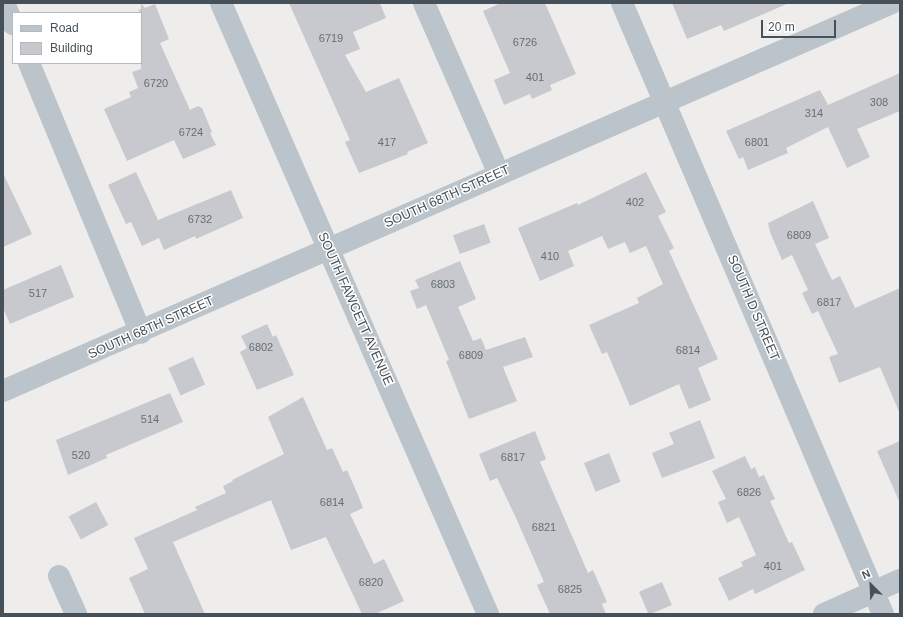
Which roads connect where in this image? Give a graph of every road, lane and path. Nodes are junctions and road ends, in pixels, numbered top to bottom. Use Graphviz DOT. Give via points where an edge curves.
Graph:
graph roads {
  1 [pos="4,3"];
  2 [pos="221,3"];
  3 [pos="424,3"];
  4 [pos="622,3"];
  5 [pos="892,3"];
  6 [pos="12,22"];
  7 [pos="29,64"];
  8 [pos="666,102"];
  9 [pos="499,174"];
  10 [pos="328,249"];
  11 [pos="141,333"];
  12 [pos="3,391"];
  13 [pos="59,576"];
  14 [pos="900,580"];
  15 [pos="873,592"];
  16 [pos="76,614"];
  17 [pos="488,614"];
  18 [pos="824,614"];
  19 [pos="883,614"];
  1 -- 6 [label="street"];
  2 -- 10 [label="street, SOUTH FAWCETT AVENUE"];
  3 -- 9 [label="street"];
  4 -- 8 [label="street, SOUTH D STREET"];
  5 -- 8 [label="street, SOUTH 68TH STREET"];
  7 -- 11 [label="street"];
  8 -- 9 [label="street, SOUTH 68TH STREET"];
  8 -- 15 [label="street, SOUTH D STREET"];
  9 -- 10 [label="street, SOUTH 68TH STREET"];
  10 -- 11 [label="street, SOUTH 68TH STREET"];
  10 -- 17 [label="street, SOUTH FAWCETT AVENUE"];
  11 -- 12 [label="street, SOUTH 68TH STREET"];
  13 -- 16 [label="street"];
  14 -- 15 [label="street"];
  15 -- 18 [label="street"];
  15 -- 19 [label="street, SOUTH D STREET"];
}
